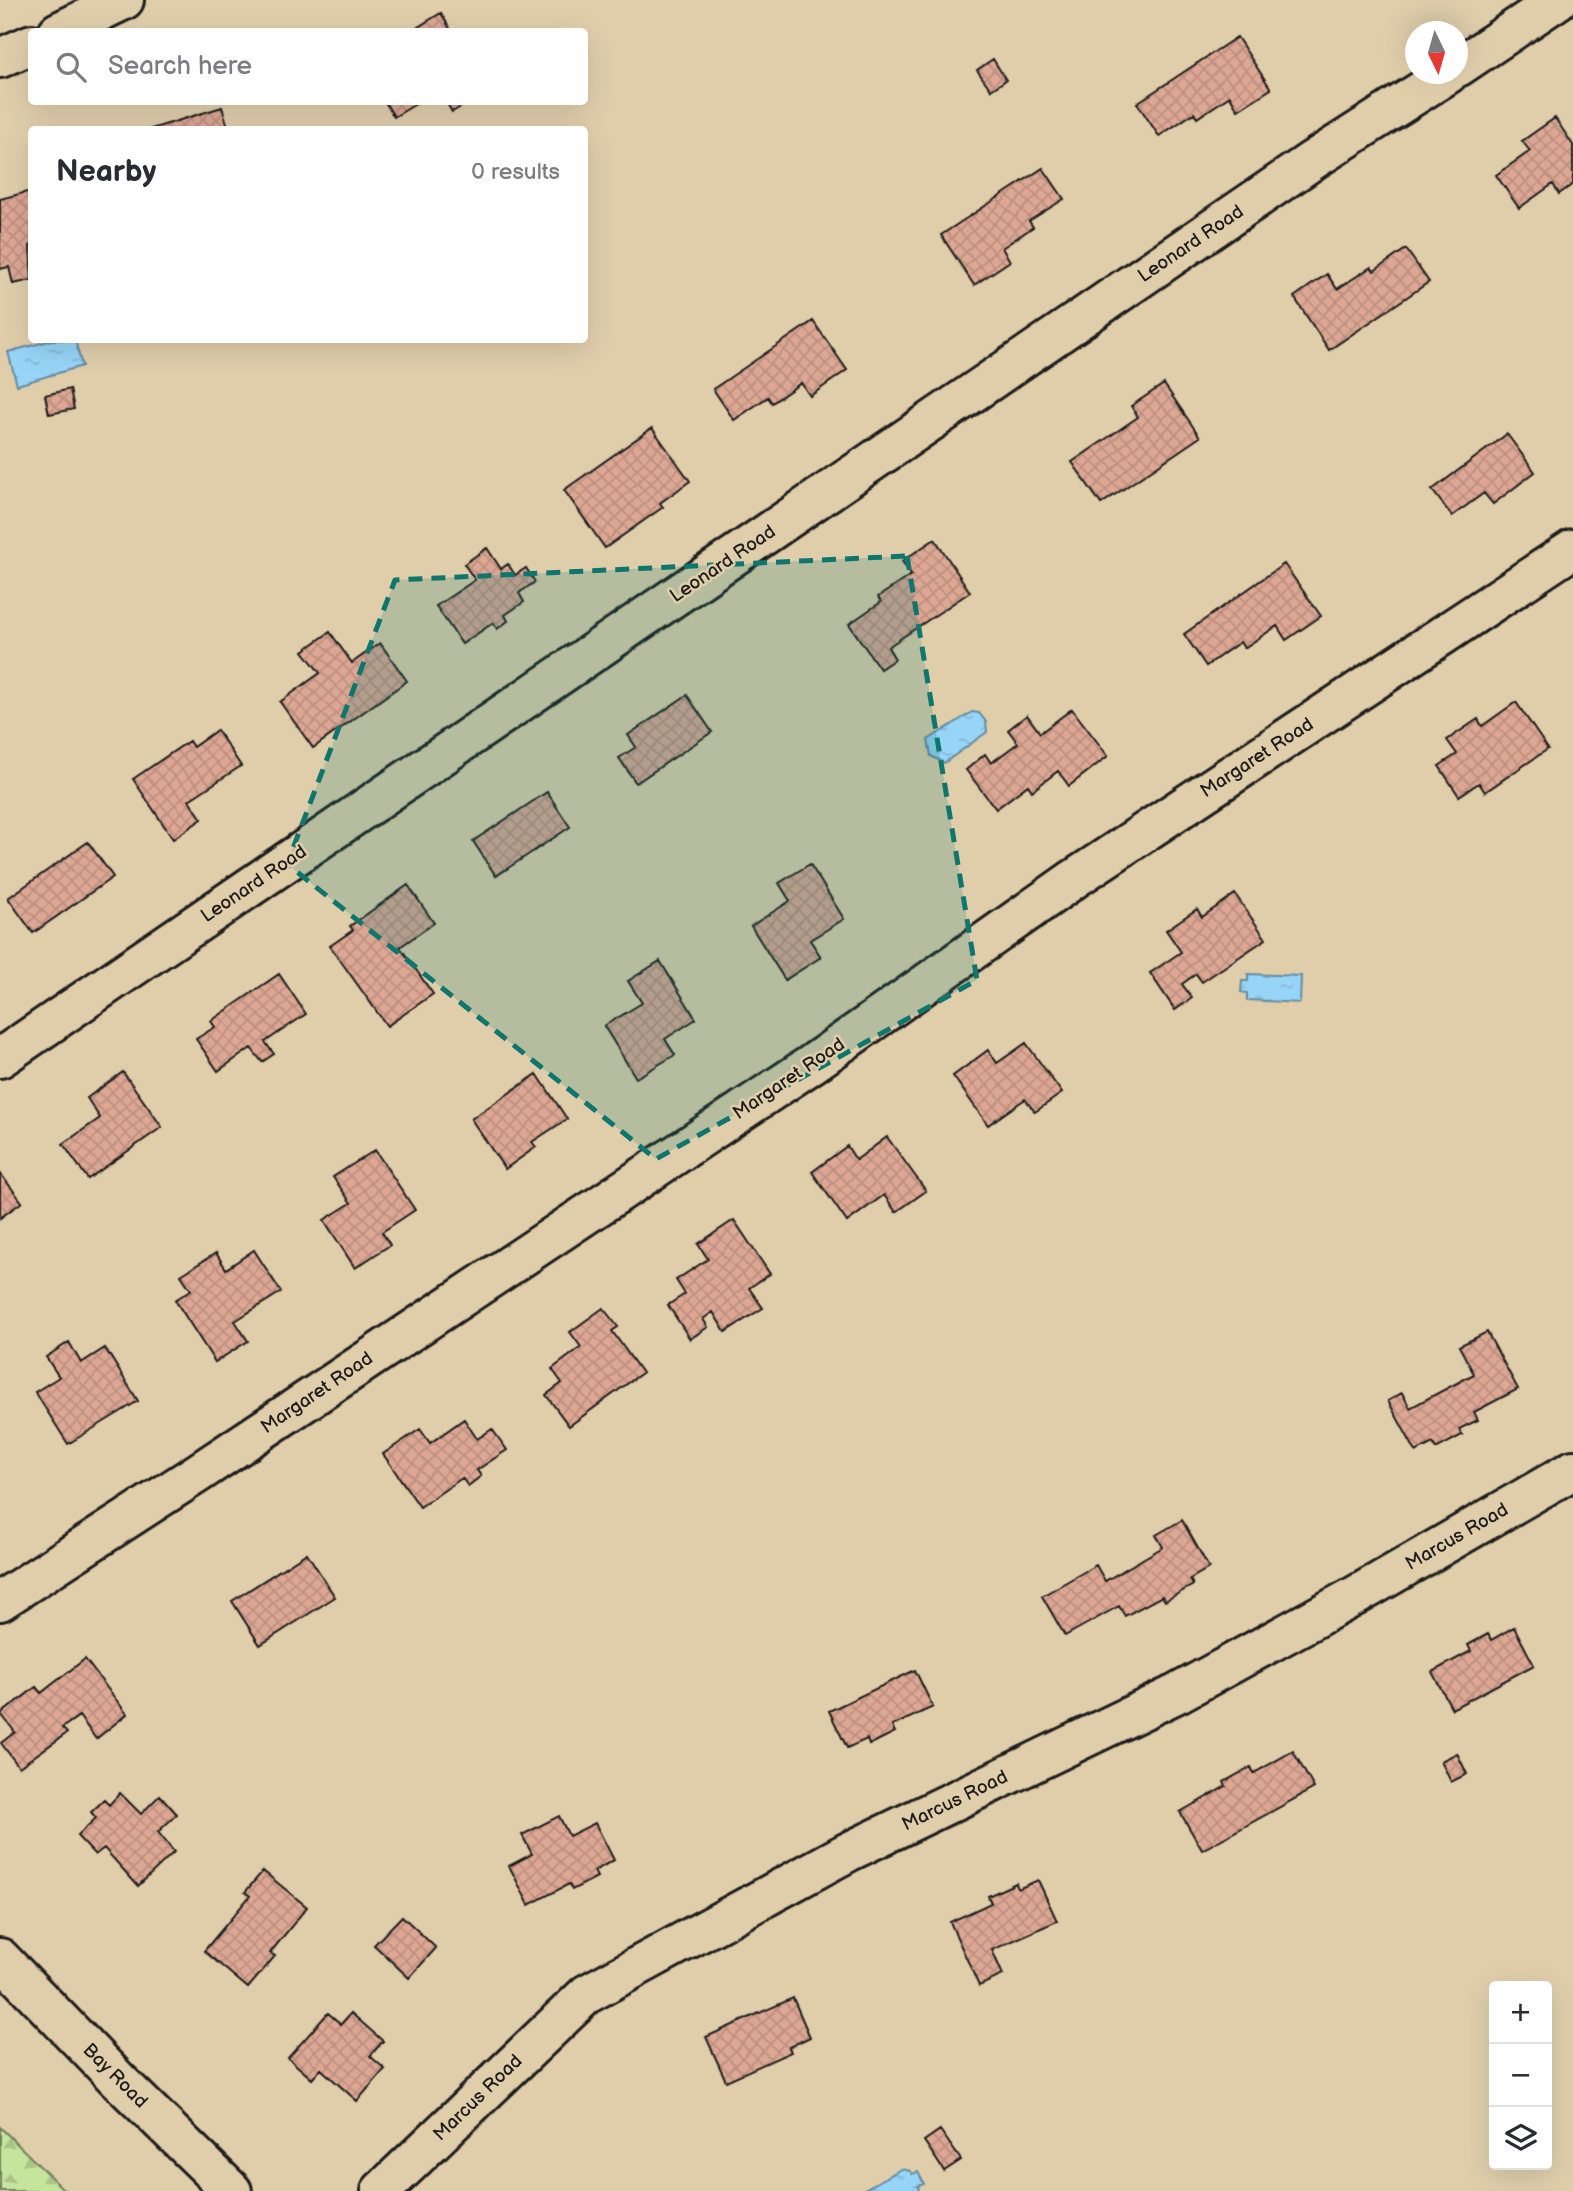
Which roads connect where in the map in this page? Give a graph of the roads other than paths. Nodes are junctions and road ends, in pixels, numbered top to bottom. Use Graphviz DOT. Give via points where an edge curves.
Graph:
graph roads {
  1 [pos="124,0"];
  2 [pos="1558,0"];
  3 [pos="66,28"];
  4 [pos="28,46"];
  5 [pos="0,58"];
  6 [pos="1468,60"];
  7 [pos="1432,84"];
  8 [pos="1573,549"];
  9 [pos="0,1058"];
  10 [pos="1573,1469"];
  11 [pos="0,1601"];
  12 [pos="0,1958"];
  13 [pos="232,2191"];
  14 [pos="381,2191"];
  1 -- 3 [label="street"];
  2 -- 6 [label="street"];
  4 -- 5 [label="street"];
  7 -- 9 [label="street, Leonard Road" via="1313,160"];
  8 -- 11 [label="street, Margaret Road" via="1074,879 789,1080"];
  10 -- 14 [label="street, Marcus Road" via="1178,1693 848,1852 587,1994"];
  12 -- 13 [label="street, Bay Road"];
}
